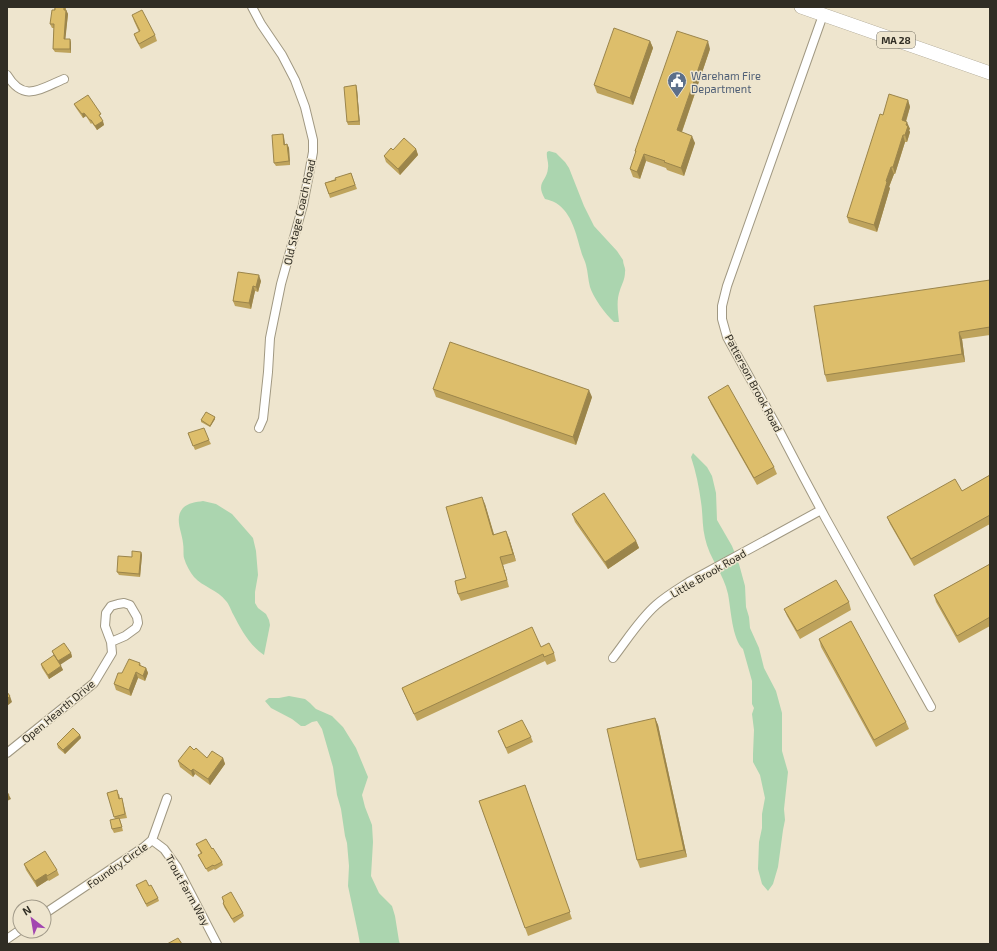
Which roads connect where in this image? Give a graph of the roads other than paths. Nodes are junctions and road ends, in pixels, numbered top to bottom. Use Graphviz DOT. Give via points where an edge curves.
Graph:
graph roads {
  1 [pos="252,7"];
  2 [pos="801,7"];
  3 [pos="823,15"];
  4 [pos="990,73"];
  5 [pos="7,75"];
  6 [pos="64,79"];
  7 [pos="259,428"];
  8 [pos="821,510"];
  9 [pos="111,642"];
  10 [pos="613,658"];
  11 [pos="931,707"];
  12 [pos="7,753"];
  13 [pos="167,798"];
  14 [pos="152,840"];
  15 [pos="52,909"];
  16 [pos="217,944"];
  1 -- 7 [label="street, Old Stage Coach Road" via="295,80 313,140 308,182 281,284 270,338 263,419"];
  2 -- 3 [label="main road, MA 28"];
  3 -- 4 [label="main road, MA 28"];
  3 -- 8 [label="street, Patterson Brook Road" via="722,306 722,319 728,337"];
  5 -- 6 [label="street" via="20,90 30,92"];
  8 -- 10 [label="street, Little Brook Road" via="689,582 656,605"];
  8 -- 11 [label="street, Patterson Brook Road"];
  9 -- 9 [label="street, Open Hearth Drive" via="105,626 106,613 110,606 124,603 130,605 137,618 136,628"];
  9 -- 12 [label="street, Open Hearth Drive" via="112,653 94,683"];
  13 -- 14 [label="street, Foundry Circle"];
  14 -- 15 [label="street, Foundry Circle"];
  14 -- 16 [label="street, Trout Farm Way" via="164,849 177,867"];
}
